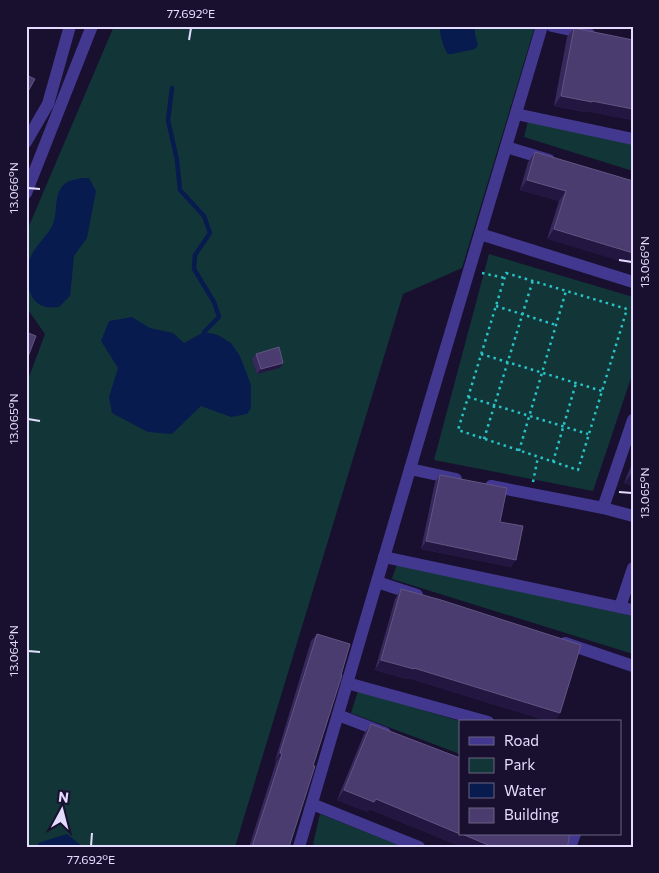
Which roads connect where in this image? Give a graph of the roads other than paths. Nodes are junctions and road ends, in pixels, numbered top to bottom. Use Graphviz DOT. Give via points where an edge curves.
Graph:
graph roads {
  1 [pos="70,26"];
  2 [pos="92,26"];
  3 [pos="542,26"];
  4 [pos="552,26"];
  5 [pos="597,35"];
  6 [pos="516,114"];
  7 [pos="633,139"];
  8 [pos="26,142"];
  9 [pos="506,147"];
  10 [pos="560,163"];
  11 [pos="26,194"];
  12 [pos="480,234"];
  13 [pos="633,282"];
  14 [pos="633,420"];
  15 [pos="410,469"];
  16 [pos="602,508"];
  17 [pos="633,516"];
  18 [pos="384,556"];
  19 [pos="633,568"];
  20 [pos="377,582"];
  21 [pos="424,598"];
  22 [pos="620,607"];
  23 [pos="633,610"];
  24 [pos="557,641"];
  25 [pos="633,666"];
  26 [pos="347,684"];
  27 [pos="338,716"];
  28 [pos="481,720"];
  29 [pos="399,739"];
  30 [pos="312,804"];
  31 [pos="299,847"];
  32 [pos="419,847"];
  1 -- 8 [label="street" via="48,104"];
  2 -- 11 [label="street"];
  3 -- 6 [label="street"];
  4 -- 5 [label="street"];
  6 -- 7 [label="street"];
  6 -- 9 [label="street"];
  9 -- 10 [label="street"];
  9 -- 12 [label="street"];
  12 -- 13 [label="street"];
  12 -- 15 [label="street"];
  14 -- 16 [label="street"];
  15 -- 16 [label="street"];
  15 -- 18 [label="street"];
  16 -- 17 [label="street"];
  18 -- 20 [label="street"];
  18 -- 22 [label="street"];
  19 -- 22 [label="street"];
  20 -- 21 [label="street"];
  20 -- 26 [label="street"];
  22 -- 23 [label="street"];
  24 -- 25 [label="street"];
  26 -- 27 [label="street"];
  26 -- 28 [label="street"];
  27 -- 29 [label="street"];
  27 -- 30 [label="street"];
  30 -- 31 [label="street"];
  30 -- 32 [label="street"];
}
